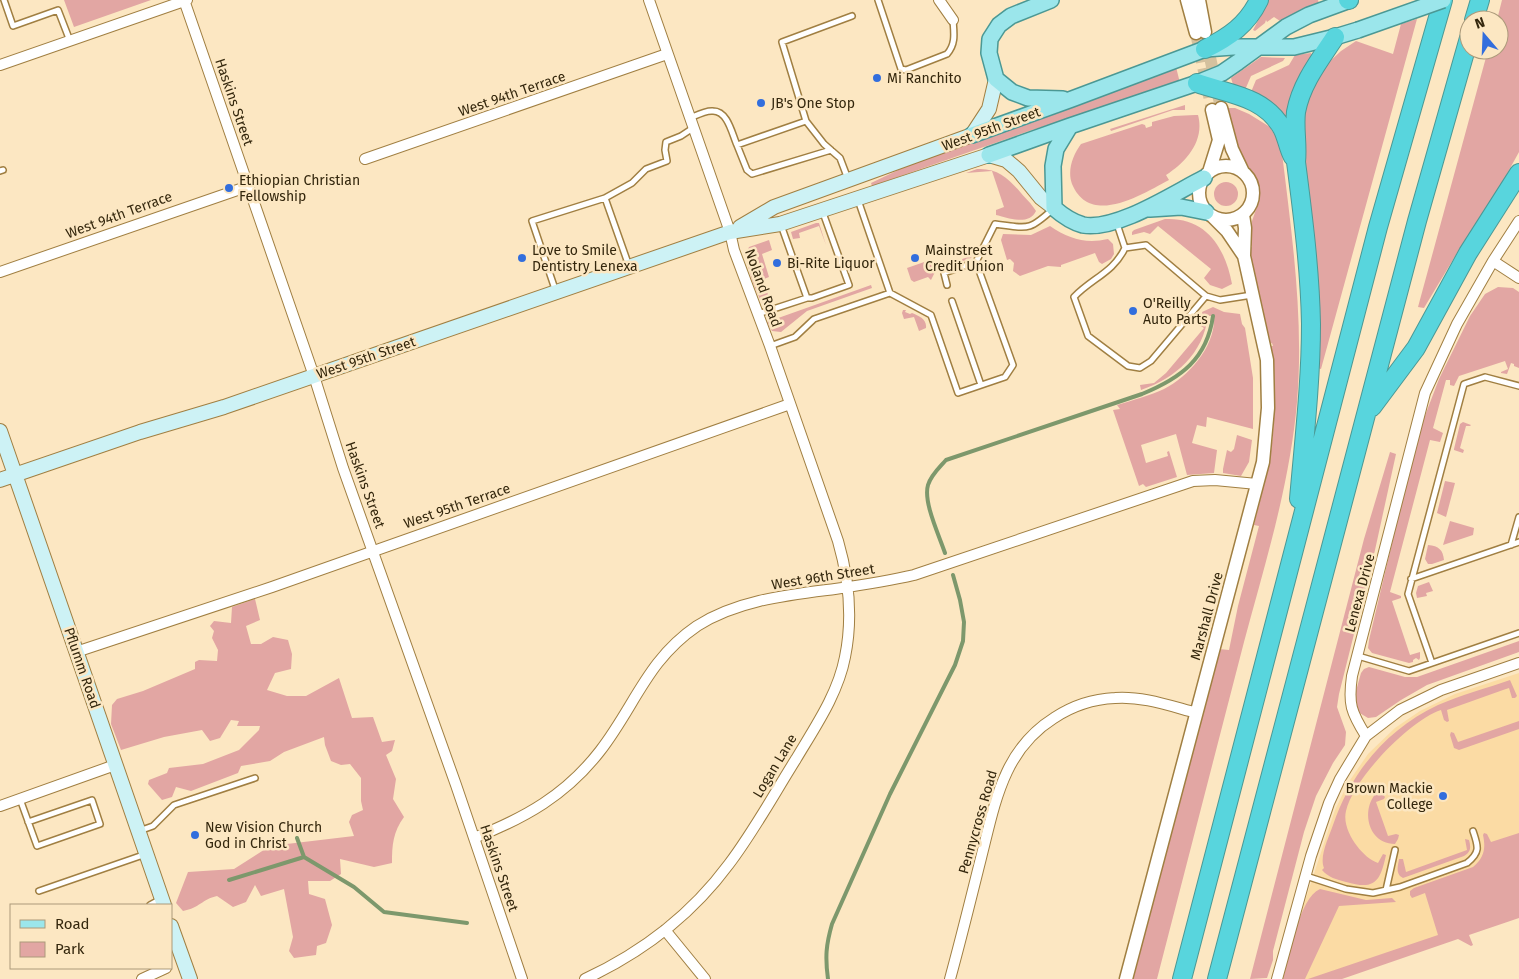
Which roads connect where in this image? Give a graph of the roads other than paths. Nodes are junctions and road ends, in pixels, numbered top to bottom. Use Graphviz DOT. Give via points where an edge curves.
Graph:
graph roads {
  1 [pos="4,0"];
  2 [pos="185,0"];
  3 [pos="649,0"];
  4 [pos="878,0"];
  5 [pos="939,0"];
  6 [pos="1051,0"];
  7 [pos="1187,0"];
  8 [pos="1199,0"];
  9 [pos="1259,0"];
  10 [pos="1349,0"];
  11 [pos="1443,0"];
  12 [pos="852,16"];
  13 [pos="953,20"];
  14 [pos="1335,37"];
  15 [pos="1202,38"];
  16 [pos="70,41"];
  17 [pos="1258,48"];
  18 [pos="668,54"];
  19 [pos="1463,60"];
  20 [pos="0,65"];
  21 [pos="996,79"];
  22 [pos="1197,84"];
  23 [pos="1072,99"];
  24 [pos="806,121"];
  25 [pos="692,123"];
  26 [pos="1070,126"];
  27 [pos="972,135"];
  28 [pos="737,145"];
  29 [pos="831,150"];
  30 [pos="988,155"];
  31 [pos="365,159"];
  32 [pos="1296,162"];
  33 [pos="1243,172"];
  34 [pos="1519,173"];
  35 [pos="1206,175"];
  36 [pos="849,181"];
  37 [pos="249,186"];
  38 [pos="605,198"];
  39 [pos="857,198"];
  40 [pos="1054,208"];
  41 [pos="1146,209"];
  42 [pos="822,210"];
  43 [pos="1210,215"];
  44 [pos="1243,215"];
  45 [pos="1116,221"];
  46 [pos="1519,221"];
  47 [pos="780,224"];
  48 [pos="730,232"];
  49 [pos="1126,248"];
  50 [pos="1244,256"];
  51 [pos="1493,261"];
  52 [pos="976,262"];
  53 [pos="629,267"];
  54 [pos="0,272"];
  55 [pos="1519,278"];
  56 [pos="946,286"];
  57 [pos="556,292"];
  58 [pos="890,293"];
  59 [pos="1253,295"];
  60 [pos="1206,296"];
  61 [pos="806,298"];
  62 [pos="952,301"];
  63 [pos="757,314"];
  64 [pos="770,346"];
  65 [pos="314,376"];
  66 [pos="981,385"];
  67 [pos="1519,386"];
  68 [pos="790,404"];
  69 [pos="1366,415"];
  70 [pos="0,431"];
  71 [pos="15,475"];
  72 [pos="0,480"];
  73 [pos="1257,484"];
  74 [pos="1519,517"];
  75 [pos="1519,542"];
  76 [pos="1296,544"];
  77 [pos="1511,545"];
  78 [pos="374,550"];
  79 [pos="1411,579"];
  80 [pos="848,587"];
  81 [pos="1519,633"];
  82 [pos="76,652"];
  83 [pos="1358,656"];
  84 [pos="1432,663"];
  85 [pos="1519,663"];
  86 [pos="1197,713"];
  87 [pos="1366,736"];
  88 [pos="116,765"];
  89 [pos="255,778"];
  90 [pos="20,799"];
  91 [pos="0,806"];
  92 [pos="28,822"];
  93 [pos="138,831"];
  94 [pos="1473,831"];
  95 [pos="474,838"];
  96 [pos="1395,850"];
  97 [pos="146,853"];
  98 [pos="1306,876"];
  99 [pos="1386,890"];
  100 [pos="40,891"];
  101 [pos="159,903"];
  102 [pos="665,930"];
  103 [pos="172,932"];
  104 [pos="177,963"];
  105 [pos="164,969"];
  106 [pos="142,979"];
  107 [pos="190,979"];
  108 [pos="522,979"];
  109 [pos="585,979"];
  110 [pos="705,979"];
  111 [pos="950,979"];
  112 [pos="1126,979"];
  113 [pos="1182,979"];
  114 [pos="1218,979"];
  115 [pos="1277,979"];
  1 -- 16 [label="lane" via="13,26 58,10"];
  2 -- 16 [label="street"];
  2 -- 37 [label="street, Haskins Street"];
  3 -- 18 [label="street, Noland Road"];
  4 -- 13 [label="lane" via="901,69 906,70 947,54 954,43"];
  5 -- 13 [label="street"];
  6 -- 21 [label="main road" via="1011,16 999,25 990,39 989,53"];
  7 -- 15 [label="street"];
  8 -- 15 [label="street"];
  9 -- 15 [label="highway" via="1244,24 1226,39"];
  10 -- 17 [label="main road, West 95th Street" via="1302,18"];
  11 -- 14 [label="main road, West 95th Street, bridge"];
  11 -- 76 [label="highway" via="1378,227"];
  12 -- 24 [label="lane" via="782,42"];
  14 -- 17 [label="main road, West 95th Street" via="1294,47"];
  14 -- 32 [label="highway" via="1299,98"];
  15 -- 17 [label="main road, West 95th Street"];
  15 -- 23 [label="main road, West 95th Street"];
  16 -- 20 [label="street"];
  17 -- 22 [label="main road, West 95th Street" via="1222,73"];
  18 -- 25 [label="street, Noland Road"];
  18 -- 31 [label="street, West 94th Terrace"];
  19 -- 69 [label="highway"];
  21 -- 23 [label="main road" via="1018,96"];
  21 -- 27 [label="main road" via="989,109"];
  22 -- 26 [label="main road, West 95th Street"];
  22 -- 32 [label="highway" via="1246,98 1266,109 1282,128"];
  23 -- 27 [label="main road, West 95th Street"];
  24 -- 28 [label="lane"];
  24 -- 29 [label="lane"];
  25 -- 28 [label="lane" via="712,110 720,112"];
  25 -- 38 [label="lane" via="681,136 666,142 667,161 646,169 632,183"];
  25 -- 48 [label="street, Noland Road"];
  26 -- 30 [label="main road, West 95th Street"];
  26 -- 40 [label="main road" via="1056,149"];
  27 -- 36 [label="main road, West 95th Street"];
  28 -- 29 [label="lane" via="747,170 752,174"];
  29 -- 36 [label="lane" via="840,158"];
  30 -- 39 [label="main road, West 95th Street"];
  30 -- 40 [label="main road" via="1006,160"];
  32 -- 76 [label="highway" via="1310,283 1311,325"];
  33 -- 35 [label="street" via="1226,166"];
  33 -- 35 [label="street" via="1216,109 1219,140"];
  33 -- 44 [label="street" via="1254,193"];
  34 -- 69 [label="highway" via="1468,253 1416,348"];
  35 -- 41 [label="main road"];
  35 -- 43 [label="street" via="1199,195 1201,204"];
  36 -- 48 [label="main road, West 95th Street" via="774,207"];
  37 -- 54 [label="street, West 94th Terrace"];
  37 -- 65 [label="street, Haskins Street"];
  38 -- 53 [label="lane"];
  38 -- 57 [label="lane" via="532,221"];
  39 -- 42 [label="main road, West 95th Street"];
  39 -- 58 [label="lane"];
  40 -- 45 [label="main road" via="1084,225"];
  40 -- 52 [label="lane" via="1027,228 995,224"];
  41 -- 43 [label="main road" via="1181,207"];
  41 -- 45 [label="main road"];
  42 -- 47 [label="main road, West 95th Street"];
  42 -- 61 [label="lane" via="849,285"];
  43 -- 44 [label="street" via="1228,220"];
  43 -- 50 [label="street, Marshall Drive" via="1227,231"];
  44 -- 50 [label="street, Marshall Drive"];
  45 -- 49 [label="lane"];
  46 -- 51 [label="street, Lenexa Drive"];
  47 -- 48 [label="main road, West 95th Street"];
  47 -- 61 [label="lane"];
  48 -- 53 [label="main road, West 95th Street"];
  48 -- 63 [label="street, Noland Road"];
  49 -- 60 [label="lane" via="1146,245"];
  49 -- 60 [label="lane" via="1106,273 1084,287 1074,298 1088,336 1128,366 1140,368 1151,361"];
  50 -- 59 [label="street, Marshall Drive"];
  51 -- 55 [label="street"];
  51 -- 83 [label="street, Lenexa Drive" via="1457,324 1425,394"];
  52 -- 56 [label="lane" via="944,273"];
  52 -- 66 [label="lane" via="1013,365 1005,377"];
  53 -- 57 [label="main road, West 95th Street"];
  57 -- 65 [label="main road, West 95th Street"];
  58 -- 64 [label="lane" via="814,319 796,337"];
  58 -- 66 [label="lane" via="931,315 958,393"];
  59 -- 60 [label="lane" via="1220,300"];
  59 -- 73 [label="street, Marshall Drive" via="1267,360 1268,408"];
  61 -- 63 [label="lane"];
  62 -- 66 [label="lane"];
  63 -- 64 [label="street, Noland Road"];
  64 -- 68 [label="street, Noland Road"];
  65 -- 71 [label="main road, West 95th Street"];
  65 -- 78 [label="street, Haskins Street" via="343,468"];
  67 -- 79 [label="lane" via="1485,377 1464,384"];
  68 -- 78 [label="street, West 95th Terrace"];
  68 -- 80 [label="street, Noland Road" via="839,547"];
  69 -- 114 [label="highway"];
  70 -- 71 [label="main road, Pflumm Road"];
  71 -- 72 [label="main road, West 95th Street"];
  71 -- 82 [label="main road, Pflumm Road"];
  73 -- 80 [label="street, West 96th Street" via="1193,481 933,569"];
  73 -- 86 [label="street, Marshall Drive"];
  74 -- 77 [label="lane"];
  75 -- 77 [label="lane"];
  76 -- 113 [label="highway"];
  77 -- 79 [label="lane"];
  78 -- 82 [label="street, West 95th Terrace"];
  78 -- 95 [label="street, Haskins Street"];
  79 -- 84 [label="lane" via="1408,594"];
  80 -- 95 [label="street, West 96th Street" via="759,601 727,611 699,625 655,664 600,750 581,773 556,796 526,816"];
  80 -- 102 [label="street, Logan Lane" via="850,608 845,658 822,714 730,863 693,905"];
  81 -- 84 [label="lane"];
  82 -- 88 [label="main road, Pflumm Road"];
  83 -- 84 [label="lane" via="1409,671"];
  83 -- 87 [label="street, Lenexa Drive" via="1350,696 1354,716"];
  85 -- 87 [label="street" via="1441,690 1400,710"];
  86 -- 111 [label="street, Pennycross Road" via="1150,701 1103,699 1063,712 1030,736 1010,764 996,798"];
  86 -- 112 [label="street, Marshall Drive"];
  87 -- 98 [label="street" via="1329,803"];
  88 -- 90 [label="street"];
  88 -- 93 [label="main road, Pflumm Road"];
  89 -- 93 [label="lane" via="174,805 153,826"];
  90 -- 91 [label="street"];
  90 -- 92 [label="lane"];
  92 -- 92 [label="lane" via="37,846 100,824 92,800"];
  93 -- 97 [label="main road, Pflumm Road"];
  94 -- 99 [label="lane" via="1478,847 1468,863"];
  95 -- 108 [label="street, Haskins Street"];
  96 -- 99 [label="lane"];
  97 -- 100 [label="lane"];
  97 -- 101 [label="main road, Pflumm Road"];
  98 -- 99 [label="lane" via="1346,889 1373,893"];
  98 -- 115 [label="street"];
  102 -- 109 [label="street, Logan Lane" via="628,956"];
  102 -- 110 [label="street"];
  103 -- 104 [label="main road"];
  104 -- 107 [label="main road"];
  105 -- 106 [label="street"];
}
